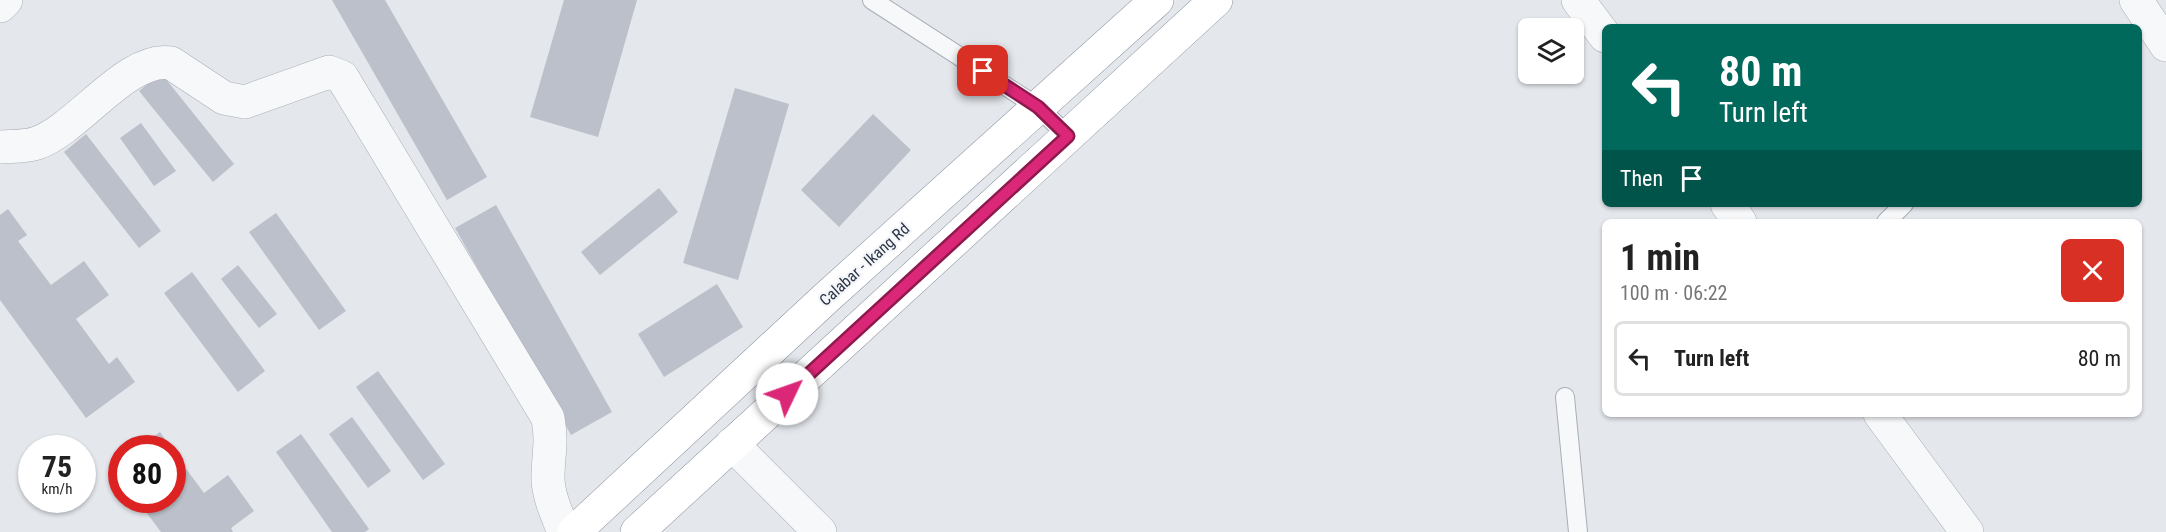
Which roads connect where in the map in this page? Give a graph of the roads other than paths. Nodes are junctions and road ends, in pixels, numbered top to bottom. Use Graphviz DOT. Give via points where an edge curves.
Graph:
graph roads {
  1 [pos="6,0"];
  2 [pos="872,0"];
  3 [pos="1157,0"];
  4 [pos="1216,0"];
  5 [pos="1578,0"];
  6 [pos="2137,0"];
  7 [pos="0,6"];
  8 [pos="1602,32"];
  9 [pos="2166,45"];
  10 [pos="1038,107"];
  11 [pos="1068,136"];
  12 [pos="0,147"];
  13 [pos="1901,207"];
  14 [pos="1889,219"];
  15 [pos="1566,397"];
  16 [pos="1882,417"];
  17 [pos="732,444"];
  18 [pos="564,532"];
  19 [pos="574,532"];
  20 [pos="637,532"];
  21 [pos="820,532"];
  22 [pos="1578,532"];
  23 [pos="1967,532"];
  1 -- 7 [label="street"];
  2 -- 10 [label="lane"];
  3 -- 10 [label="highway, Calabar - Ikang Rd"];
  4 -- 11 [label="highway"];
  5 -- 8 [label="street"];
  6 -- 9 [label="street"];
  10 -- 11 [label="lane"];
  10 -- 19 [label="highway, Calabar - Ikang Rd"];
  11 -- 17 [label="highway"];
  12 -- 18 [label="street" via="37,143 54,134 141,67 160,61 171,63 236,102 254,100 329,72 342,77 548,418 552,439 550,491"];
  13 -- 14 [label="lane"];
  15 -- 22 [label="lane"];
  16 -- 23 [label="street"];
  17 -- 20 [label="highway"];
  17 -- 21 [label="street"];
}
